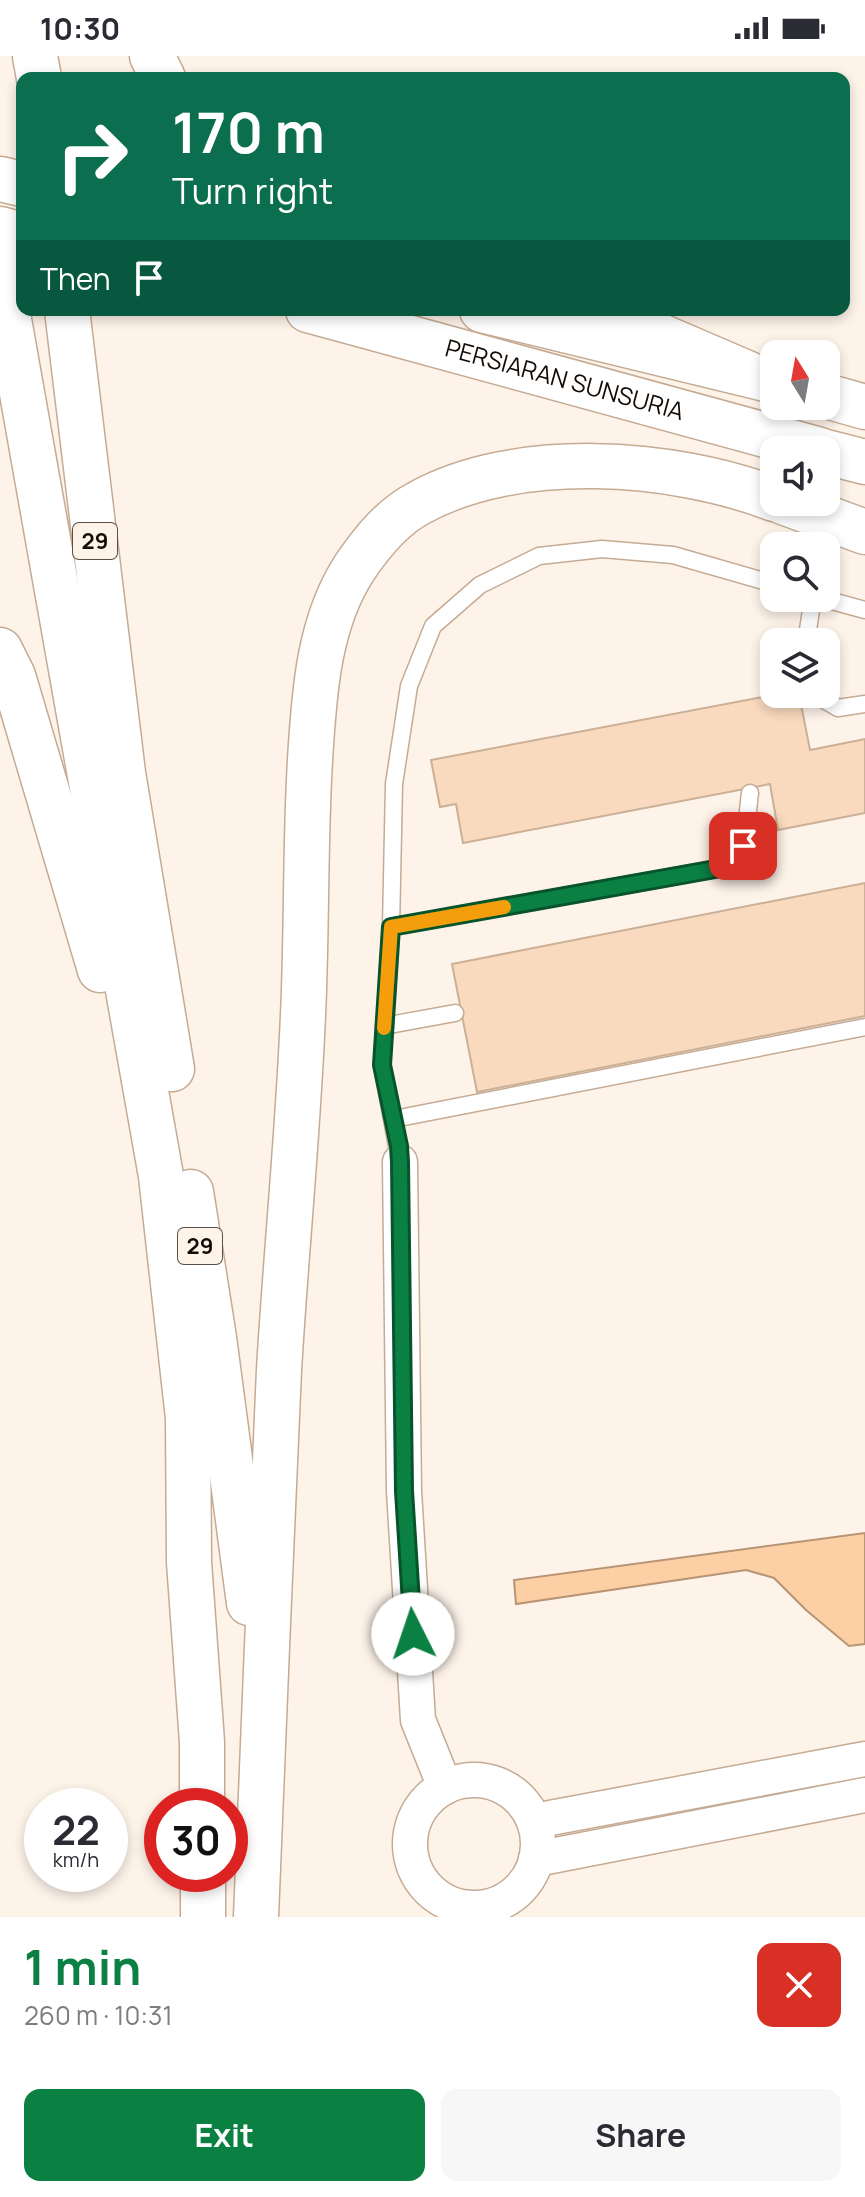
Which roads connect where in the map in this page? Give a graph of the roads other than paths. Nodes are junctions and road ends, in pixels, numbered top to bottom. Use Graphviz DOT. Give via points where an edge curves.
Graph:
graph roads {
  1 [pos="0,269"];
  2 [pos="68,316"];
  3 [pos="330,316"];
  4 [pos="507,316"];
  5 [pos="614,316"];
  6 [pos="760,377"];
  7 [pos="760,377"];
  8 [pos="840,400"];
  9 [pos="865,407"];
  10 [pos="769,436"];
  11 [pos="840,456"];
  12 [pos="865,462"];
  13 [pos="760,495"];
  14 [pos="821,516"];
  15 [pos="865,532"];
  16 [pos="760,580"];
  17 [pos="840,603"];
  18 [pos="865,610"];
  19 [pos="0,650"];
  20 [pos="865,704"];
  21 [pos="840,708"];
  22 [pos="750,793"];
  23 [pos="391,927"];
  24 [pos="455,1013"];
  25 [pos="384,1026"];
  26 [pos="865,1027"];
  27 [pos="394,1119"];
  28 [pos="400,1162"];
  29 [pos="161,1176"];
  30 [pos="264,1721"];
  31 [pos="865,1759"];
  32 [pos="445,1787"];
  33 [pos="202,1788"];
  34 [pos="865,1795"];
  35 [pos="534,1821"];
  36 [pos="536,1859"];
  37 [pos="203,1892"];
  38 [pos="203,1917"];
  39 [pos="256,1917"];
  1 -- 29 [label="main road, 29"];
  2 -- 30 [label="main road, 29" via="123,773 212,1323"];
  3 -- 10 [label="main road, PERSIARAN SUNSURIA"];
  4 -- 6 [label="main road, PERSIARAN SUNSURIA"];
  5 -- 7 [label="main road"];
  8 -- 9 [label="main road"];
  11 -- 12 [label="main road"];
  13 -- 30 [label="main road" via="692,475 572,466 507,472 458,485 416,504 384,528 353,569 335,609 314,702 307,807 303,1015"];
  14 -- 15 [label="main road"];
  16 -- 23 [label="lane" via="673,555 602,549 539,556 480,585 433,626 409,686 394,784"];
  17 -- 18 [label="lane"];
  19 -- 29 [label="main road" via="13,676"];
  20 -- 21 [label="lane"];
  22 -- 23 [label="lane" via="743,846 735,861 721,868"];
  23 -- 25 [label="lane"];
  24 -- 25 [label="lane"];
  25 -- 27 [label="lane" via="382,1065"];
  26 -- 27 [label="lane"];
  27 -- 28 [label="lane"];
  28 -- 32 [label="street" via="404,1491 418,1720"];
  29 -- 33 [label="main road, 29" via="188,1418 189,1562"];
  30 -- 39 [label="main road, 29"];
  31 -- 35 [label="street"];
  32 -- 35 [label="street" via="465,1781 506,1789 523,1802"];
  32 -- 36 [label="street" via="415,1818 410,1838 420,1879 434,1895 453,1905 495,1904 528,1879"];
  34 -- 36 [label="street"];
  35 -- 36 [label="street"];
  37 -- 38 [label="main road"];
}
